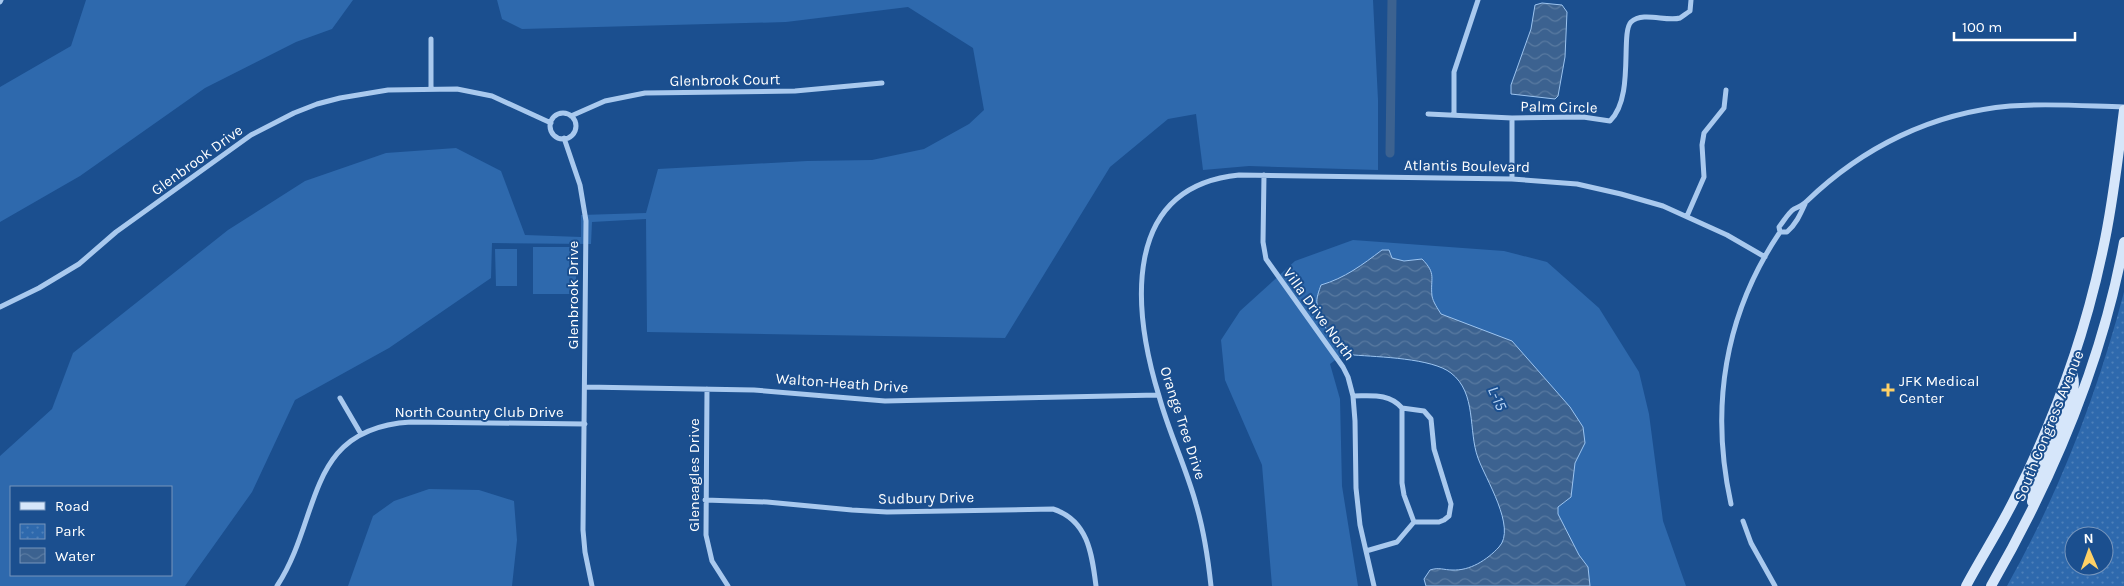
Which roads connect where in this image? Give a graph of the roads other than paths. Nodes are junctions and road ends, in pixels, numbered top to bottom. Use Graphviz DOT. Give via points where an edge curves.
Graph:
graph roads {
  1 [pos="1478,0"];
  2 [pos="1691,0"];
  3 [pos="430,38"];
  4 [pos="882,83"];
  5 [pos="431,89"];
  6 [pos="1726,90"];
  7 [pos="2124,109"];
  8 [pos="1428,114"];
  9 [pos="1454,114"];
  10 [pos="571,116"];
  11 [pos="1512,118"];
  12 [pos="551,123"];
  13 [pos="564,138"];
  14 [pos="1264,175"];
  15 [pos="1512,179"];
  16 [pos="1805,204"];
  17 [pos="1165,212"];
  18 [pos="1688,216"];
  19 [pos="1780,232"];
  20 [pos="2124,242"];
  21 [pos="1765,257"];
  22 [pos="0,307"];
  23 [pos="2070,368"];
  24 [pos="585,387"];
  25 [pos="707,389"];
  26 [pos="1158,395"];
  27 [pos="1353,396"];
  28 [pos="340,398"];
  29 [pos="1402,408"];
  30 [pos="585,424"];
  31 [pos="361,434"];
  32 [pos="705,500"];
  33 [pos="1732,504"];
  34 [pos="2031,511"];
  35 [pos="1743,521"];
  36 [pos="1414,522"];
  37 [pos="1366,551"];
  38 [pos="277,586"];
  39 [pos="592,586"];
  40 [pos="728,586"];
  41 [pos="1096,586"];
  42 [pos="1211,586"];
  43 [pos="1374,586"];
  44 [pos="1775,586"];
  45 [pos="1966,586"];
  46 [pos="1991,586"];
  1 -- 9 [label="street" via="1454,72"];
  2 -- 11 [label="street, Palm Circle" via="1690,11 1680,18 1637,19 1630,23 1626,30 1625,84 1617,114 1610,121 1583,117"];
  3 -- 5 [label="street"];
  4 -- 10 [label="street, Glenbrook Court" via="795,91 645,94 605,101"];
  5 -- 12 [label="street, Glenbrook Drive" via="457,89 492,96"];
  5 -- 22 [label="street, Glenbrook Drive" via="388,90 340,98 272,123 236,145 116,232 60,277"];
  6 -- 18 [label="street" via="1724,108 1704,133 1704,177"];
  7 -- 16 [label="street" via="2010,106 1934,121 1873,149 1848,166"];
  7 -- 23 [label="main road, South Congress Avenue" via="2103,250"];
  8 -- 9 [label="street, Palm Circle"];
  9 -- 11 [label="street, Palm Circle"];
  10 -- 12 [label="street" via="560,114"];
  10 -- 13 [label="street" via="576,122 575,131"];
  11 -- 15 [label="street, Palm Circle"];
  12 -- 13 [label="street, Glenbrook Drive" via="554,135"];
  13 -- 24 [label="street, Glenbrook Drive" via="580,185 585,212"];
  14 -- 15 [label="street, Atlantis Boulevard"];
  14 -- 17 [label="street, Atlantis Boulevard" via="1212,180 1190,189"];
  14 -- 27 [label="street, Villa Drive North" via="1263,242 1266,259 1343,367"];
  15 -- 18 [label="street, Atlantis Boulevard" via="1606,190"];
  16 -- 19 [label="street" via="1793,210 1779,227"];
  16 -- 19 [label="street" via="1790,230"];
  17 -- 26 [label="street, Orange Tree Drive" via="1148,242 1142,275 1146,334"];
  18 -- 21 [label="street, Atlantis Boulevard"];
  19 -- 21 [label="street"];
  20 -- 34 [label="main road, South Congress Avenue" via="2084,389"];
  21 -- 33 [label="street" via="1736,322 1725,370 1721,443"];
  23 -- 34 [label="main road" via="2075,386 2034,487"];
  23 -- 45 [label="main road, South Congress Avenue" via="2016,498"];
  24 -- 25 [label="street, Walton-Heath Drive"];
  24 -- 30 [label="street, Glenbrook Drive"];
  25 -- 26 [label="street, Walton-Heath Drive" via="885,401"];
  25 -- 32 [label="street, Gleneagles Drive"];
  26 -- 42 [label="street, Orange Tree Drive" via="1197,505"];
  27 -- 29 [label="street" via="1387,397"];
  27 -- 37 [label="street, Villa Drive North" via="1356,488"];
  28 -- 31 [label="street"];
  29 -- 36 [label="street" via="1402,483"];
  29 -- 36 [label="street" via="1424,411 1431,419 1434,449 1451,504 1449,516 1444,520"];
  30 -- 31 [label="street, North Country Club Drive" via="411,422 391,424"];
  30 -- 39 [label="street, North Country Club Drive" via="583,530"];
  31 -- 38 [label="street, North Country Club Drive" via="344,447 323,472 298,546"];
  32 -- 40 [label="street, Gleneagles Drive" via="708,548 715,567"];
  32 -- 41 [label="street, Sudbury Drive" via="887,512 1052,510 1069,516 1085,534"];
  34 -- 46 [label="main road, South Congress Avenue"];
  35 -- 44 [label="street" via="1751,543"];
  36 -- 37 [label="street" via="1397,542"];
  37 -- 43 [label="street, Villa Drive North"];
}
